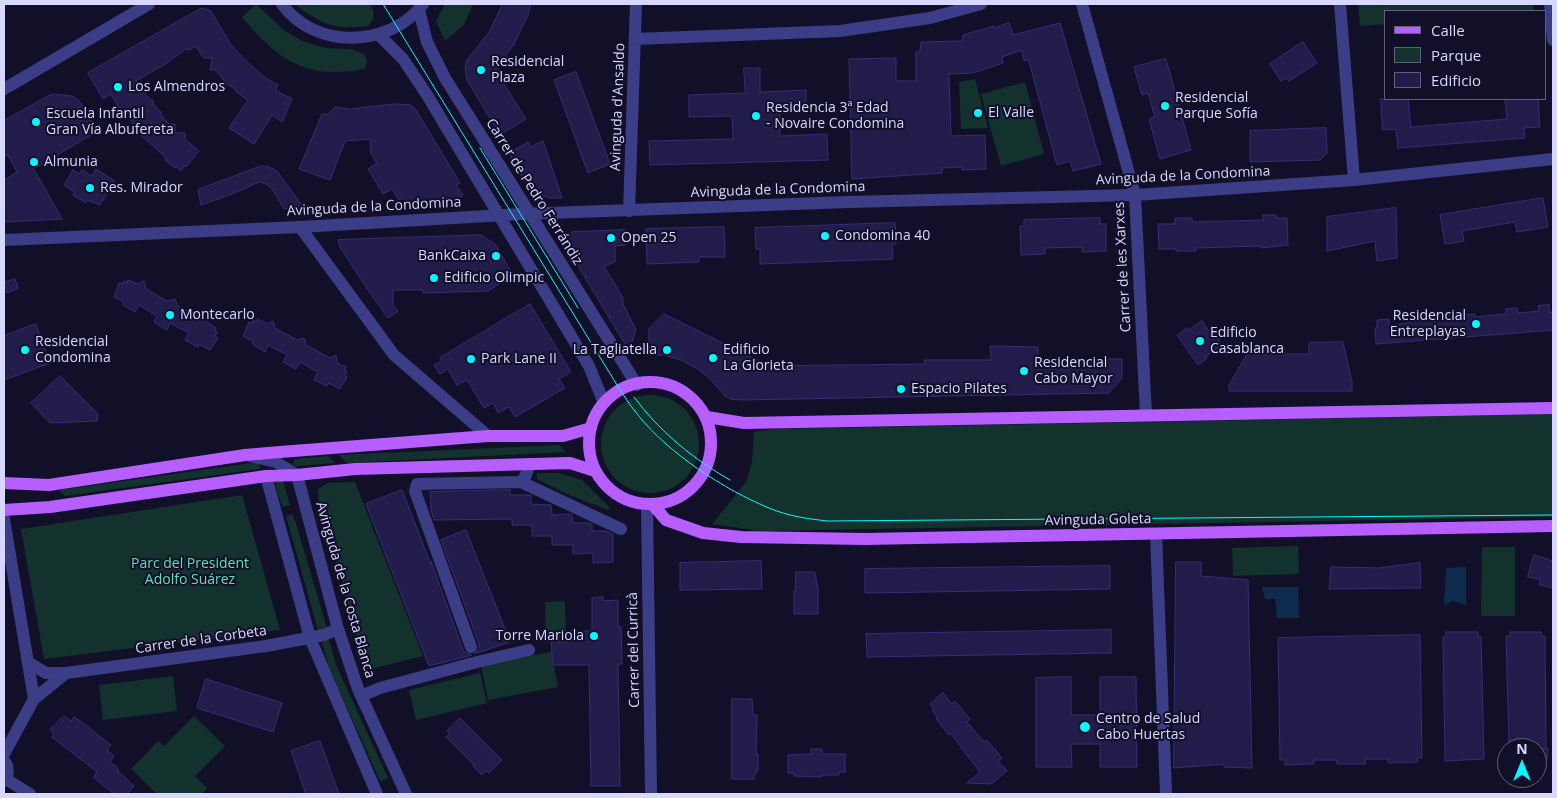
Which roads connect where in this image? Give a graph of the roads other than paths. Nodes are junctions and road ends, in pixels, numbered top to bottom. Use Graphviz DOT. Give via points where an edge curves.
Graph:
graph roads {
  1 [pos="149,4"];
  2 [pos="282,4"];
  3 [pos="636,4"];
  4 [pos="981,4"];
  5 [pos="1082,4"];
  6 [pos="1340,4"];
  7 [pos="1550,4"];
  8 [pos="421,7"];
  9 [pos="378,34"];
  10 [pos="635,39"];
  11 [pos="1553,40"];
  12 [pos="4,89"];
  13 [pos="1553,159"];
  14 [pos="1354,180"];
  15 [pos="1135,195"];
  16 [pos="629,211"];
  17 [pos="530,214"];
  18 [pos="498,215"];
  19 [pos="300,227"];
  20 [pos="4,240"];
  21 [pos="636,384"];
  22 [pos="604,403"];
  23 [pos="1553,408"];
  24 [pos="1146,415"];
  25 [pos="707,417"];
  26 [pos="591,428"];
  27 [pos="488,436"];
  28 [pos="245,455"];
  29 [pos="530,464"];
  30 [pos="595,471"];
  31 [pos="297,475"];
  32 [pos="266,476"];
  33 [pos="521,482"];
  34 [pos="4,483"];
  35 [pos="650,504"];
  36 [pos="4,510"];
  37 [pos="4,519"];
  38 [pos="1553,526"];
  39 [pos="621,528"];
  40 [pos="1156,534"];
  41 [pos="338,628"];
  42 [pos="310,638"];
  43 [pos="471,647"];
  44 [pos="529,650"];
  45 [pos="28,663"];
  46 [pos="66,673"];
  47 [pos="361,696"];
  48 [pos="34,699"];
  49 [pos="4,754"];
  50 [pos="4,761"];
  51 [pos="5,780"];
  52 [pos="30,794"];
  53 [pos="378,794"];
  54 [pos="406,794"];
  55 [pos="651,794"];
  56 [pos="1166,794"];
  1 -- 12 [label="street"];
  2 -- 9 [label="street" via="298,20 320,32 342,38"];
  3 -- 10 [label="street, Avinguda d'Ansaldo"];
  4 -- 10 [label="street" via="930,18 840,31"];
  5 -- 15 [label="street, Carrer de les Xarxes"];
  6 -- 14 [label="street"];
  7 -- 11 [label="street"];
  8 -- 9 [label="street" via="397,27"];
  8 -- 17 [label="street, Carrer de Pedro Ferrándiz" via="427,42 445,78"];
  9 -- 18 [label="street" via="427,95"];
  10 -- 16 [label="street, Avinguda d'Ansaldo"];
  13 -- 14 [label="street, Avinguda de la Condomina"];
  14 -- 15 [label="street, Avinguda de la Condomina"];
  15 -- 16 [label="street, Avinguda de la Condomina"];
  15 -- 24 [label="street, Carrer de les Xarxes"];
  16 -- 17 [label="street, Avinguda de la Condomina"];
  17 -- 18 [label="street, Avinguda de la Condomina"];
  17 -- 21 [label="street, Carrer de Pedro Ferrándiz"];
  18 -- 19 [label="street, Avinguda de la Condomina"];
  18 -- 22 [label="street" via="589,366"];
  19 -- 20 [label="street, Avinguda de la Condomina"];
  19 -- 27 [label="street" via="394,355"];
  21 -- 22 [label="main road"];
  21 -- 25 [label="main road" via="653,383 673,388 700,406"];
  22 -- 26 [label="main road"];
  23 -- 24 [label="main road"];
  24 -- 25 [label="main road" via="744,423"];
  25 -- 35 [label="main road" via="712,435 703,473 695,484 675,499"];
  26 -- 27 [label="main road" via="563,436"];
  26 -- 30 [label="main road" via="589,450"];
  27 -- 28 [label="main road"];
  28 -- 31 [label="street" via="276,462"];
  28 -- 34 [label="main road" via="49,484"];
  29 -- 30 [label="main road" via="570,463"];
  29 -- 31 [label="main road" via="355,469"];
  29 -- 33 [label="street"];
  30 -- 35 [label="main road" via="611,491 629,501"];
  31 -- 32 [label="main road"];
  31 -- 41 [label="street, Avinguda de la Costa Blanca"];
  32 -- 36 [label="main road" via="50,507"];
  32 -- 42 [label="street"];
  33 -- 39 [label="street"];
  33 -- 43 [label="street" via="417,484 415,491"];
  35 -- 40 [label="main road, Avinguda Goleta" via="666,520 703,533 741,537 865,539"];
  35 -- 55 [label="street, Carrer del Curricà"];
  37 -- 45 [label="street"];
  38 -- 40 [label="main road, Avinguda Goleta"];
  40 -- 56 [label="street"];
  41 -- 42 [label="street, Carrer de la Corbeta"];
  41 -- 47 [label="street, Avinguda de la Costa Blanca"];
  42 -- 46 [label="street, Carrer de la Corbeta"];
  42 -- 53 [label="street"];
  44 -- 47 [label="street" via="380,688"];
  45 -- 46 [label="street, Carrer de la Corbeta" via="46,673"];
  45 -- 48 [label="street"];
  46 -- 48 [label="street"];
  47 -- 54 [label="street, Avinguda de la Costa Blanca"];
  48 -- 49 [label="street"];
  50 -- 51 [label="street" via="8,771"];
  51 -- 52 [label="street"];
}
